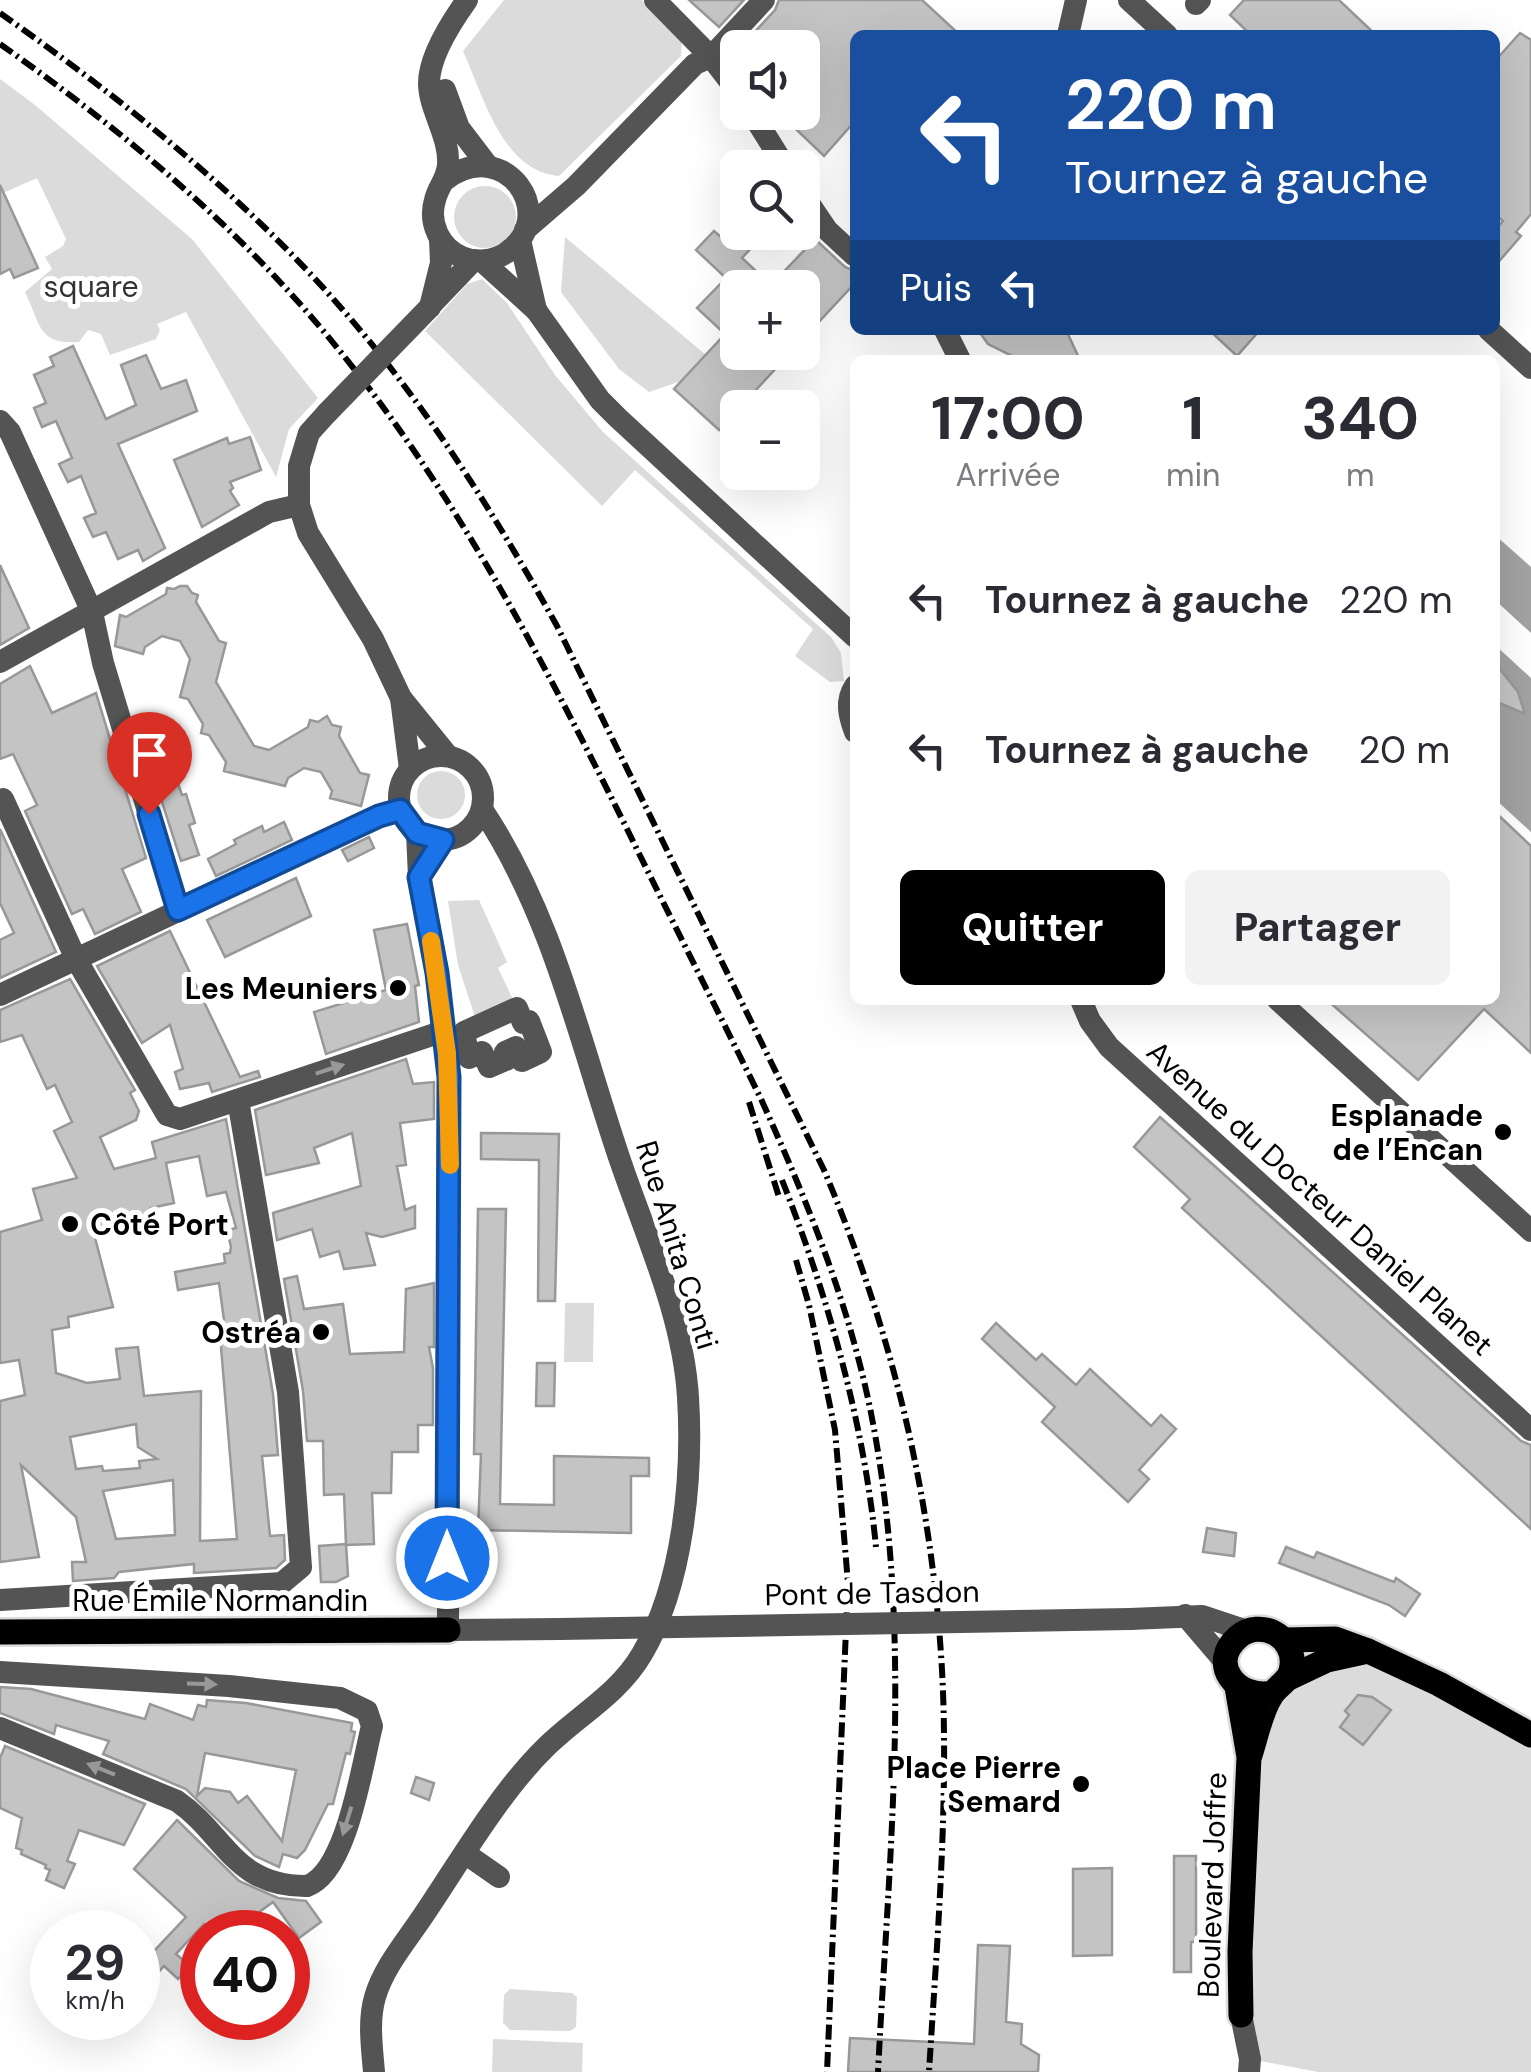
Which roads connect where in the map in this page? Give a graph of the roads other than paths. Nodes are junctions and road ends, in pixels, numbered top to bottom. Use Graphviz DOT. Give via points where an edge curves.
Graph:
graph roads {
  1 [pos="467,0"];
  2 [pos="655,0"];
  3 [pos="764,0"];
  4 [pos="1076,0"];
  5 [pos="1129,0"];
  6 [pos="1069,30"];
  7 [pos="1162,30"];
  8 [pos="440,47"];
  9 [pos="710,56"];
  10 [pos="720,69"];
  11 [pos="488,166"];
  12 [pos="445,180"];
  13 [pos="576,186"];
  14 [pos="522,188"];
  15 [pos="820,221"];
  16 [pos="522,234"];
  17 [pos="440,239"];
  18 [pos="850,252"];
  19 [pos="478,260"];
  20 [pos="430,307"];
  21 [pos="536,310"];
  22 [pos="1495,335"];
  23 [pos="1531,368"];
  24 [pos="0,421"];
  25 [pos="299,505"];
  26 [pos="92,612"];
  27 [pos="850,632"];
  28 [pos="0,662"];
  29 [pos="401,698"];
  30 [pos="448,756"];
  31 [pos="410,770"];
  32 [pos="0,800"];
  33 [pos="482,809"];
  34 [pos="400,810"];
  35 [pos="417,833"];
  36 [pos="454,837"];
  37 [pos="419,877"];
  38 [pos="528,886"];
  39 [pos="178,910"];
  40 [pos="76,958"];
  41 [pos="0,995"];
  42 [pos="1084,1005"];
  43 [pos="1284,1005"];
  44 [pos="444,1030"];
  45 [pos="238,1100"];
  46 [pos="1531,1230"];
  47 [pos="1531,1430"];
  48 [pos="0,1601"];
  49 [pos="1185,1614"];
  50 [pos="560,1629"];
  51 [pos="448,1630"];
  52 [pos="1247,1631"];
  53 [pos="2,1632"];
  54 [pos="1285,1640"];
  55 [pos="1368,1651"];
  56 [pos="1226,1662"];
  57 [pos="0,1672"];
  58 [pos="1280,1686"];
  59 [pos="1236,1687"];
  60 [pos="0,1728"];
  61 [pos="1531,1735"];
  62 [pos="1249,1757"];
  63 [pos="466,1854"];
  64 [pos="499,1877"];
  65 [pos="1241,2015"];
  66 [pos="374,2072"];
  67 [pos="1234,2072"];
  68 [pos="1249,2072"];
  1 -- 8 [label="street"];
  2 -- 9 [label="street"];
  3 -- 9 [label="street"];
  4 -- 6 [label="street"];
  5 -- 7 [label="street"];
  8 -- 11 [label="street" via="458,128"];
  8 -- 12 [label="street" via="429,82 448,152"];
  9 -- 10 [label="street"];
  9 -- 13 [label="street"];
  11 -- 12 [label="street"];
  11 -- 14 [label="street"];
  12 -- 17 [label="street" via="434,202"];
  13 -- 14 [label="street"];
  13 -- 16 [label="street"];
  14 -- 16 [label="street" via="528,216"];
  15 -- 18 [label="street"];
  16 -- 19 [label="street" via="510,250"];
  16 -- 21 [label="street"];
  17 -- 19 [label="street"];
  17 -- 20 [label="street"];
  19 -- 20 [label="street"];
  19 -- 21 [label="street"];
  20 -- 25 [label="street, bridge" via="309,433 299,466"];
  21 -- 27 [label="street" via="600,400"];
  22 -- 23 [label="street"];
  24 -- 26 [label="street"];
  25 -- 26 [label="street" via="268,512"];
  25 -- 29 [label="street" via="308,533"];
  26 -- 28 [label="street"];
  26 -- 39 [label="street"];
  29 -- 30 [label="street"];
  29 -- 31 [label="street"];
  30 -- 31 [label="street"];
  30 -- 33 [label="street" via="472,769"];
  31 -- 34 [label="street" via="398,796"];
  32 -- 40 [label="street"];
  33 -- 36 [label="street"];
  33 -- 38 [label="street, Rue Anita Conti"];
  34 -- 35 [label="street"];
  34 -- 39 [label="street"];
  35 -- 36 [label="street"];
  35 -- 37 [label="street"];
  36 -- 37 [label="street"];
  36 -- 38 [label="street, Rue Anita Conti" via="502,855"];
  37 -- 44 [label="street"];
  38 -- 63 [label="street, Rue Anita Conti" via="668,1296 688,1395 688,1468 674,1572 642,1655 618,1686 532,1760"];
  39 -- 40 [label="street"];
  40 -- 41 [label="street"];
  40 -- 45 [label="street" via="167,1116 180,1119"];
  42 -- 47 [label="street, Avenue du Docteur Daniel Planet" via="1109,1047"];
  43 -- 46 [label="street"];
  45 -- 44 [label="street, one-way"];
  44 -- 51 [label="street" via="450,1152"];
  45 -- 48 [label="street" via="288,1392 301,1567 282,1582"];
  48 -- 53 [label="street"];
  49 -- 50 [label="street, Pont de Tasdon, bridge"];
  49 -- 52 [label="street"];
  49 -- 56 [label="street, Boulevard Joffre"];
  50 -- 51 [label="street, Rue Émile Normandin"];
  51 -- 53 [label="main road, Rue Émile Normandin"];
  52 -- 54 [label="main road" via="1267,1629"];
  52 -- 56 [label="main road" via="1236,1638"];
  54 -- 55 [label="main road" via="1335,1639"];
  54 -- 58 [label="main road, Boulevard Joffre" via="1293,1658"];
  55 -- 58 [label="main road" via="1327,1660"];
  55 -- 61 [label="main road"];
  56 -- 59 [label="main road, Boulevard Joffre"];
  57 -- 60 [label="street, one-way" via="340,1698 367,1711 372,1726 337,1851 322,1878 307,1886 246,1868 177,1800"];
  58 -- 59 [label="main road" via="1260,1696"];
  58 -- 62 [label="main road, Boulevard Joffre"];
  59 -- 62 [label="main road, Boulevard Joffre"];
  62 -- 65 [label="main road, Boulevard Joffre"];
  63 -- 64 [label="street"];
  63 -- 66 [label="street, Rue Anita Conti" via="375,1995"];
  65 -- 67 [label="street, Boulevard Joffre"];
  65 -- 68 [label="street, Boulevard Joffre"];
}
